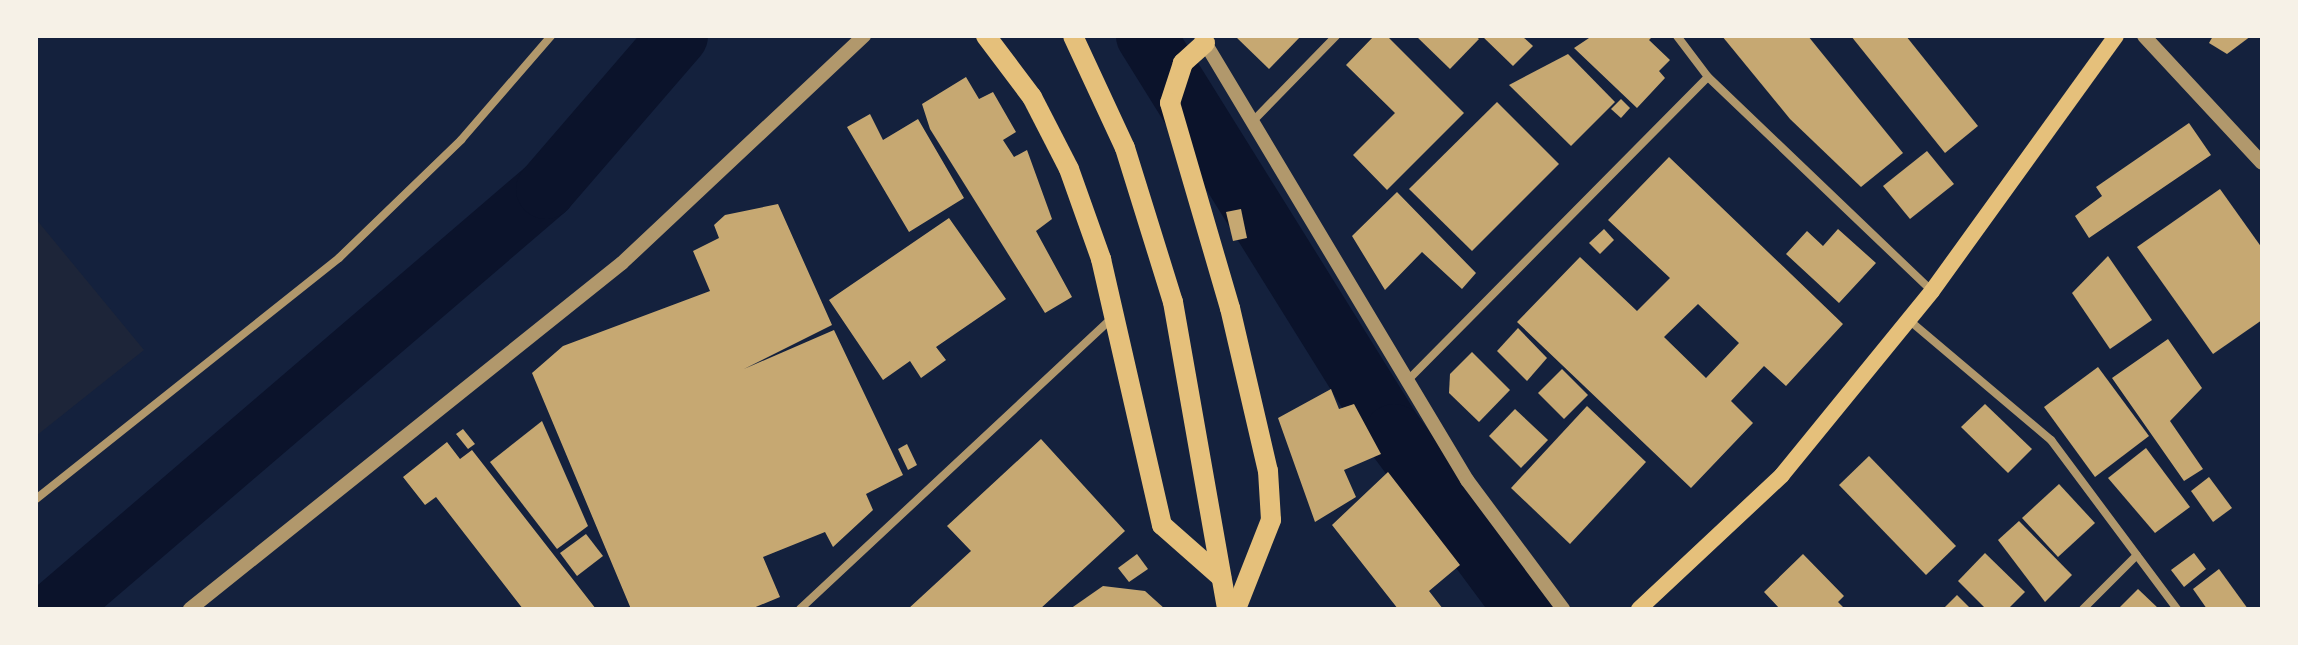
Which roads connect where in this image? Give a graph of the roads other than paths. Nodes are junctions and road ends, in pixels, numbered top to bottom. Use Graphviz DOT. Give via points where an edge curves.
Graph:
graph roads {
  1 [pos="551,36"];
  2 [pos="864,36"];
  3 [pos="986,36"];
  4 [pos="1073,36"];
  5 [pos="1336,36"];
  6 [pos="1677,36"];
  7 [pos="2116,36"];
  8 [pos="2144,36"];
  9 [pos="1203,40"];
  10 [pos="1708,77"];
  11 [pos="1254,120"];
  12 [pos="2262,163"];
  13 [pos="1932,291"];
  14 [pos="1112,318"];
  15 [pos="1910,321"];
  16 [pos="1408,380"];
  17 [pos="36,499"];
  18 [pos="2137,555"];
  19 [pos="1221,577"];
  20 [pos="190,609"];
  21 [pos="800,609"];
  22 [pos="1227,609"];
  23 [pos="1236,609"];
  24 [pos="1563,609"];
  25 [pos="1639,609"];
  26 [pos="2083,609"];
  27 [pos="2177,609"];
  1 -- 17 [label="street" via="461,140 339,258"];
  2 -- 20 [label="street" via="622,263"];
  3 -- 14 [label="main road" via="1032,97 1069,169"];
  4 -- 19 [label="main road" via="1098,82 1153,228 1195,404"];
  5 -- 11 [label="street"];
  6 -- 10 [label="street"];
  7 -- 13 [label="main road"];
  8 -- 12 [label="street"];
  9 -- 11 [label="street"];
  9 -- 23 [label="main road" via="1183,63 1170,103 1230,308 1269,483 1271,520"];
  10 -- 13 [label="street"];
  10 -- 16 [label="street"];
  11 -- 16 [label="street"];
  13 -- 15 [label="main road"];
  14 -- 19 [label="main road" via="1162,525"];
  14 -- 21 [label="street"];
  15 -- 18 [label="street" via="2051,440"];
  15 -- 25 [label="main road" via="1782,475"];
  16 -- 24 [label="street" via="1467,480"];
  18 -- 26 [label="street"];
  18 -- 27 [label="street"];
  19 -- 22 [label="main road"];
}
